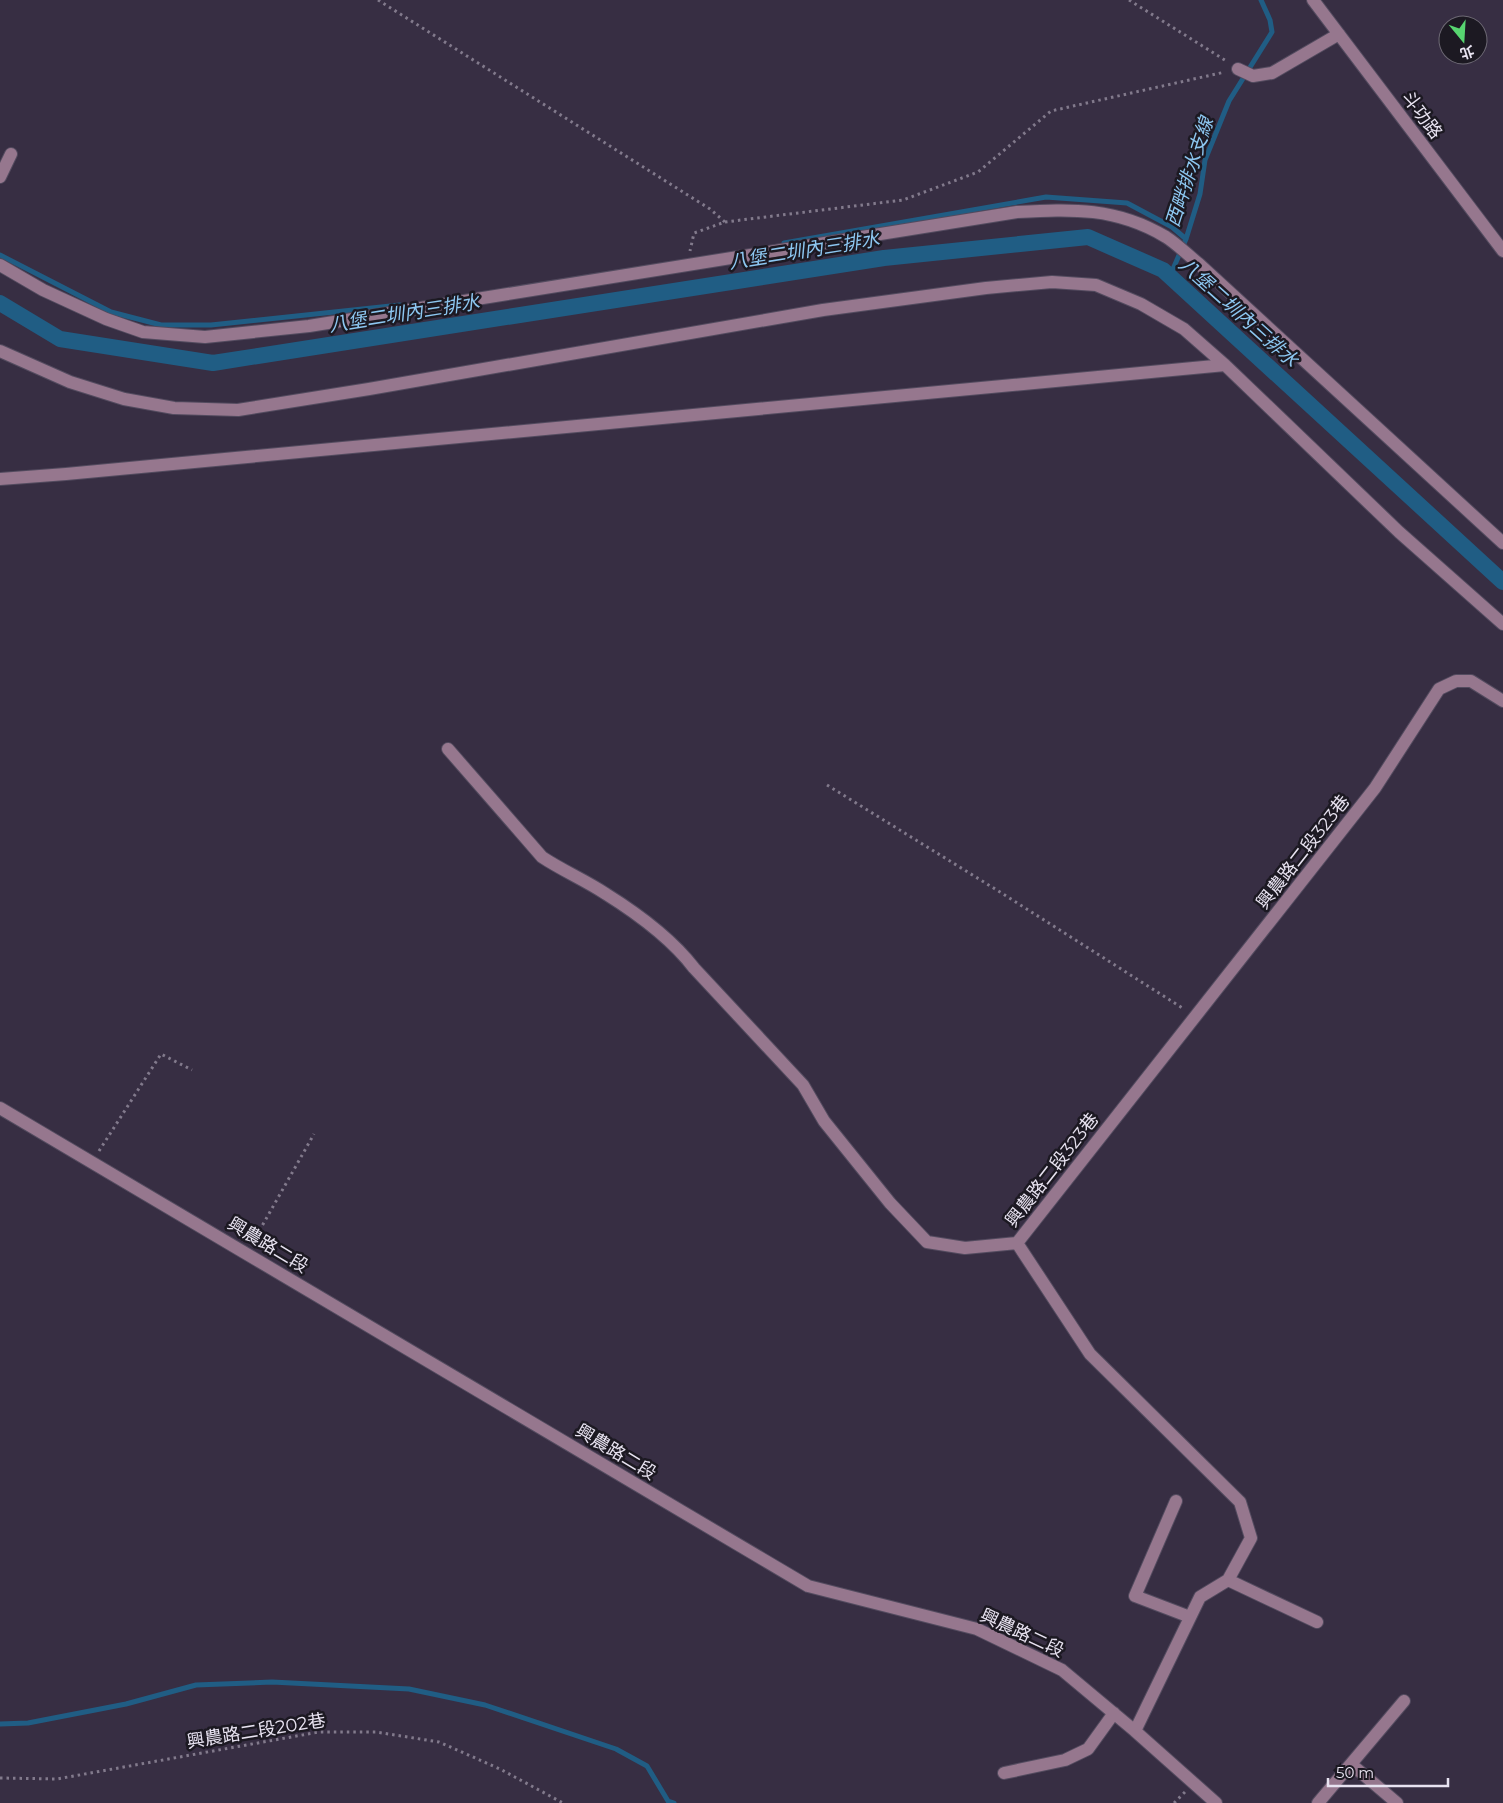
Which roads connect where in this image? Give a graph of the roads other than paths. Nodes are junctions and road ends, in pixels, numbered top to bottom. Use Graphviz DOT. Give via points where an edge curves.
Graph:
graph roads {
  1 [pos="1313,0"];
  2 [pos="1339,34"];
  3 [pos="1238,69"];
  4 [pos="11,154"];
  5 [pos="0,177"];
  6 [pos="1503,251"];
  7 [pos="0,265"];
  8 [pos="0,351"];
  9 [pos="1225,365"];
  10 [pos="0,479"];
  11 [pos="1503,543"];
  12 [pos="1503,624"];
  13 [pos="1503,701"];
  14 [pos="448,749"];
  15 [pos="0,1108"];
  16 [pos="1017,1243"];
  17 [pos="1176,1501"];
  18 [pos="1228,1580"];
  19 [pos="1190,1617"];
  20 [pos="1317,1622"];
  21 [pos="1404,1702"];
  22 [pos="1114,1713"];
  23 [pos="1135,1731"];
  24 [pos="1351,1764"];
  25 [pos="1004,1773"];
  26 [pos="1216,1803"];
  27 [pos="1318,1803"];
  28 [pos="1397,1803"];
  1 -- 2 [label="street, 斗功路"];
  2 -- 3 [label="street" via="1272,73 1253,76"];
  2 -- 6 [label="street, 斗功路"];
  4 -- 5 [label="street"];
  7 -- 11 [label="street" via="43,290 143,332 205,337 309,326 1017,212 1100,212 1166,238 1199,264"];
  8 -- 9 [label="street" via="70,382 124,400 174,408 238,410 823,310 1052,282 1096,285 1141,304 1184,329"];
  9 -- 10 [label="street"];
  9 -- 12 [label="street" via="1399,532"];
  13 -- 16 [label="street, 興農路二段323巷" via="1471,681 1456,681 1439,689 1375,788"];
  14 -- 16 [label="street" via="542,857 606,894 658,931 681,952 802,1084 824,1121 890,1203 928,1242 965,1248"];
  15 -- 22 [label="street, 興農路二段" via="808,1586 977,1629 1062,1670"];
  16 -- 18 [label="street, 興農路二段323巷" via="1090,1354 1240,1502 1251,1538"];
  17 -- 19 [label="street" via="1135,1596"];
  18 -- 19 [label="street" via="1200,1597"];
  18 -- 20 [label="street"];
  19 -- 23 [label="street"];
  21 -- 24 [label="street"];
  22 -- 23 [label="street, 興農路二段"];
  22 -- 25 [label="street" via="1088,1749 1065,1760"];
  23 -- 26 [label="street, 興農路二段"];
  24 -- 27 [label="street"];
  24 -- 28 [label="street"];
}
